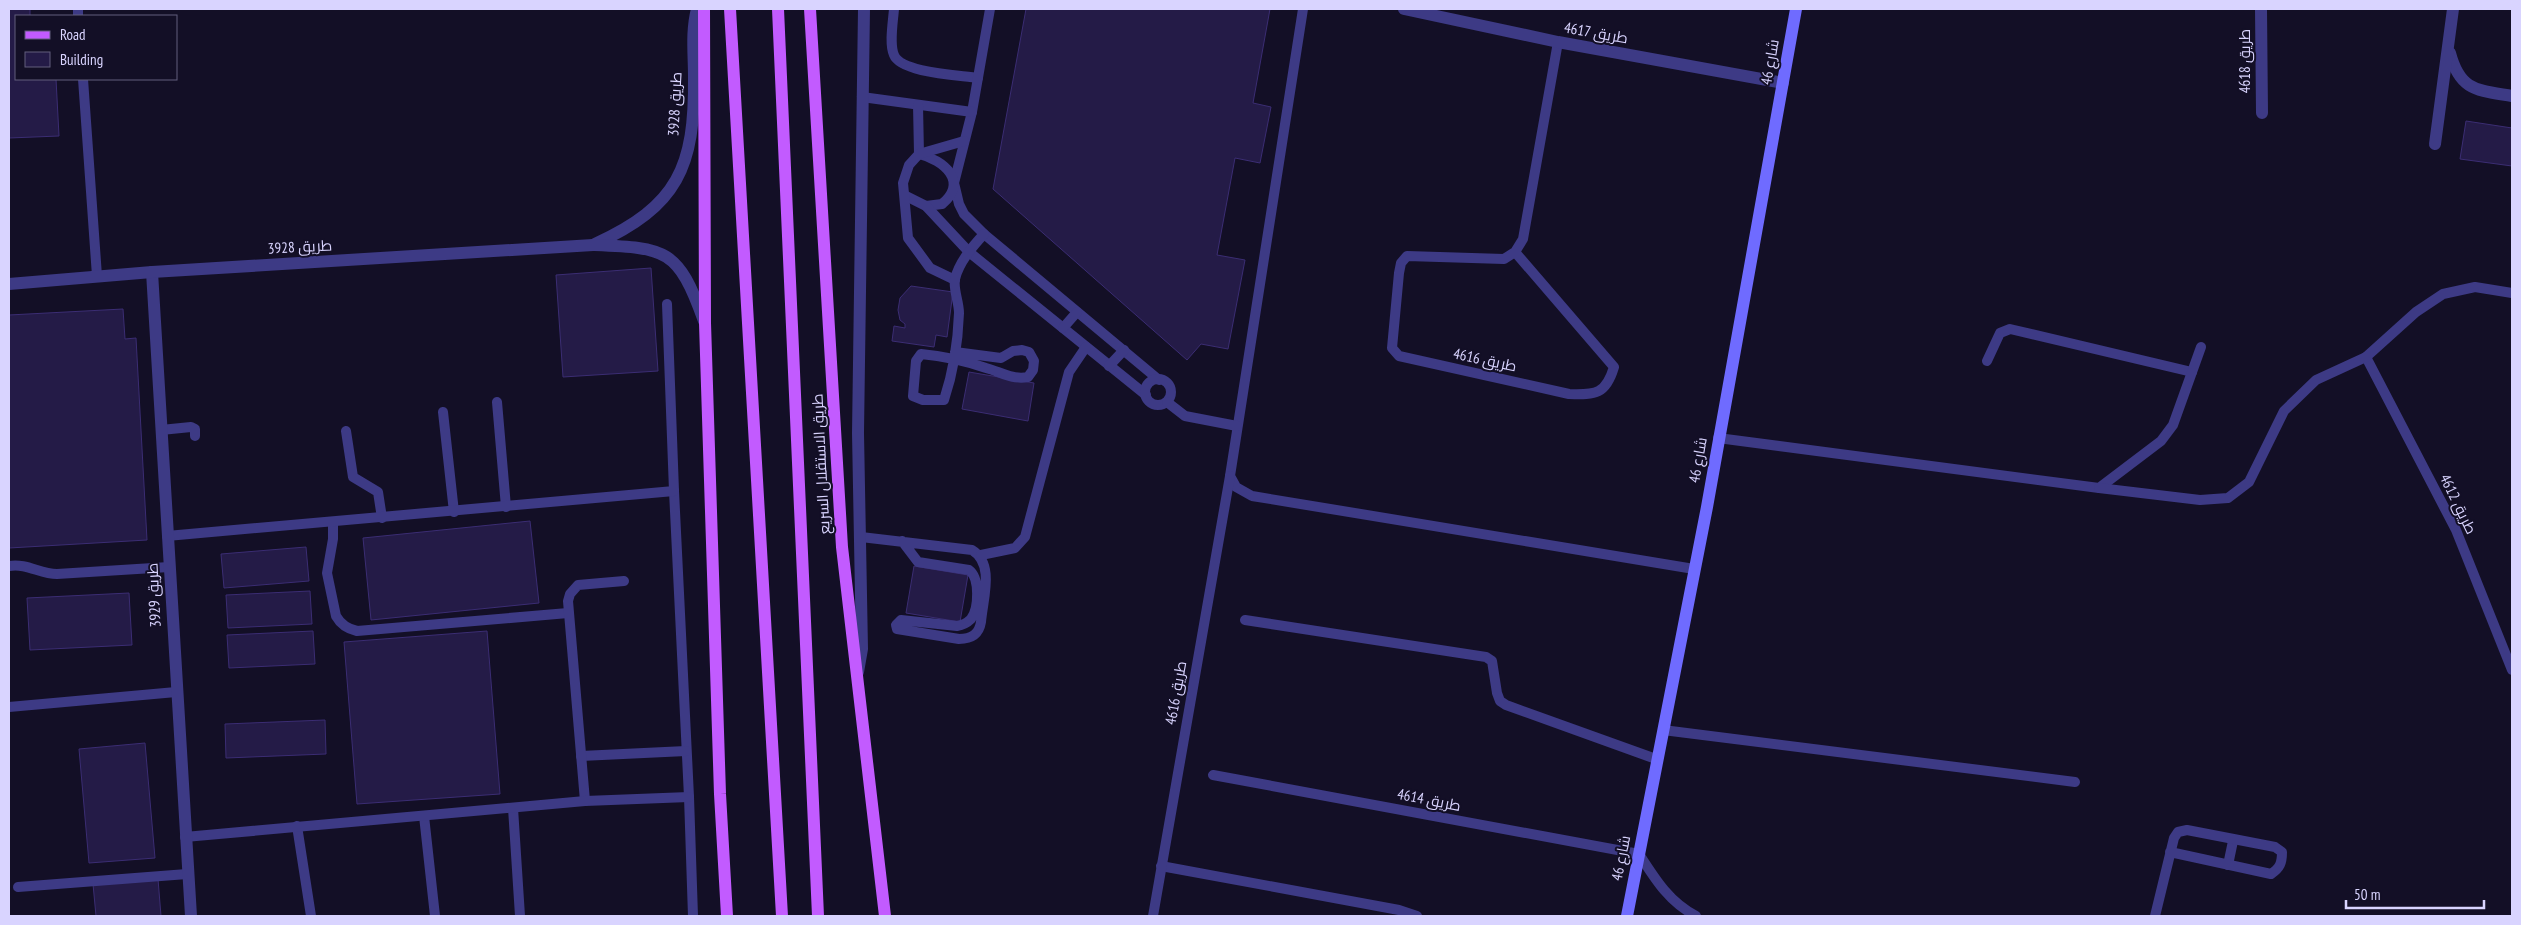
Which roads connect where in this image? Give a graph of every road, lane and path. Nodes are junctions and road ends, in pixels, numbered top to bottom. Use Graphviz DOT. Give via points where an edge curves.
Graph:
graph roads {
  1 [pos="697,9"];
  2 [pos="704,9"];
  3 [pos="730,9"];
  4 [pos="778,9"];
  5 [pos="810,9"];
  6 [pos="864,9"];
  7 [pos="894,9"];
  8 [pos="990,9"];
  9 [pos="1303,9"];
  10 [pos="1404,9"];
  11 [pos="1796,9"];
  12 [pos="2261,9"];
  13 [pos="2452,9"];
  14 [pos="1558,42"];
  15 [pos="2448,48"];
  16 [pos="978,78"];
  17 [pos="83,80"];
  18 [pos="1783,83"];
  19 [pos="2512,96"];
  20 [pos="862,97"];
  21 [pos="918,105"];
  22 [pos="972,112"];
  23 [pos="2262,113"];
  24 [pos="964,141"];
  25 [pos="2435,144"];
  26 [pos="919,154"];
  27 [pos="954,183"];
  28 [pos="906,196"];
  29 [pos="926,206"];
  30 [pos="984,234"];
  31 [pos="592,245"];
  32 [pos="969,252"];
  33 [pos="1515,252"];
  34 [pos="152,272"];
  35 [pos="97,276"];
  36 [pos="955,280"];
  37 [pos="9,284"];
  38 [pos="2512,293"];
  39 [pos="667,304"];
  40 [pos="1077,312"];
  41 [pos="705,323"];
  42 [pos="1063,328"];
  43 [pos="2201,346"];
  44 [pos="1086,347"];
  45 [pos="1124,350"];
  46 [pos="954,356"];
  47 [pos="2366,357"];
  48 [pos="1987,361"];
  49 [pos="1109,366"];
  50 [pos="2192,372"];
  51 [pos="1159,380"];
  52 [pos="1146,396"];
  53 [pos="498,402"];
  54 [pos="1167,402"];
  55 [pos="443,412"];
  56 [pos="1237,426"];
  57 [pos="161,430"];
  58 [pos="346,431"];
  59 [pos="195,436"];
  60 [pos="1718,438"];
  61 [pos="1230,476"];
  62 [pos="2099,488"];
  63 [pos="674,492"];
  64 [pos="506,507"];
  65 [pos="454,512"];
  66 [pos="382,518"];
  67 [pos="333,522"];
  68 [pos="167,536"];
  69 [pos="861,537"];
  70 [pos="902,541"];
  71 [pos="981,555"];
  72 [pos="9,566"];
  73 [pos="169,567"];
  74 [pos="1694,569"];
  75 [pos="624,581"];
  76 [pos="568,613"];
  77 [pos="1245,620"];
  78 [pos="2512,670"];
  79 [pos="856,679"];
  80 [pos="176,692"];
  81 [pos="9,707"];
  82 [pos="1663,730"];
  83 [pos="686,751"];
  84 [pos="581,756"];
  85 [pos="1656,759"];
  86 [pos="1214,775"];
  87 [pos="2075,782"];
  88 [pos="689,797"];
  89 [pos="585,801"];
  90 [pos="513,808"];
  91 [pos="424,816"];
  92 [pos="297,826"];
  93 [pos="185,837"];
  94 [pos="2233,841"];
  95 [pos="2170,852"];
  96 [pos="1639,854"];
  97 [pos="2228,865"];
  98 [pos="1161,866"];
  99 [pos="187,874"];
  100 [pos="18,887"];
  101 [pos="190,916"];
  102 [pos="311,916"];
  103 [pos="436,916"];
  104 [pos="520,916"];
  105 [pos="693,916"];
  106 [pos="727,916"];
  107 [pos="782,916"];
  108 [pos="818,916"];
  109 [pos="885,916"];
  110 [pos="1152,916"];
  111 [pos="1417,916"];
  112 [pos="1627,916"];
  113 [pos="1696,916"];
  114 [pos="2155,916"];
  1 -- 31 [label="street, طريق 3928" via="693,48 693,125 682,169 664,199 647,216 624,231"];
  2 -- 41 [label="main road"];
  3 -- 107 [label="main road"];
  4 -- 108 [label="main road"];
  5 -- 79 [label="main road, طريق الاستقلال السريع" via="842,547"];
  6 -- 20 [label="street"];
  7 -- 16 [label="lane" via="893,53 899,62 909,68"];
  8 -- 16 [label="lane"];
  9 -- 56 [label="lane, طريق 4616"];
  10 -- 14 [label="street, طريق 4617"];
  11 -- 18 [label="street, شارع 46"];
  12 -- 23 [label="street, طريق 4618"];
  13 -- 15 [label="street"];
  14 -- 18 [label="street, طريق 4617"];
  14 -- 33 [label="lane" via="1523,239"];
  15 -- 19 [label="street" via="2455,71 2466,84"];
  15 -- 25 [label="street"];
  16 -- 22 [label="lane"];
  17 -- 35 [label="lane"];
  18 -- 60 [label="street, شارع 46"];
  20 -- 21 [label="lane"];
  20 -- 69 [label="street" via="858,433"];
  21 -- 22 [label="lane"];
  21 -- 26 [label="lane"];
  22 -- 24 [label="lane"];
  24 -- 26 [label="lane"];
  24 -- 27 [label="lane"];
  26 -- 27 [label="lane" via="938,160 951,174"];
  26 -- 28 [label="lane" via="904,177"];
  27 -- 29 [label="lane" via="953,191 942,204"];
  27 -- 30 [label="lane" via="964,214"];
  28 -- 29 [label="lane"];
  28 -- 36 [label="lane" via="908,238 930,268"];
  29 -- 32 [label="lane"];
  30 -- 32 [label="lane"];
  30 -- 40 [label="lane"];
  31 -- 34 [label="street, طريق 3928"];
  31 -- 41 [label="street, طريق 3928" via="640,247 670,259 690,282"];
  32 -- 36 [label="lane"];
  32 -- 42 [label="lane"];
  33 -- 33 [label="lane, طريق 4616" via="1504,259 1406,256 1399,273 1394,353 1569,394 1593,394 1610,382 1614,367"];
  34 -- 35 [label="street, طريق 3928"];
  34 -- 57 [label="street, طريق 3929"];
  35 -- 37 [label="street, طريق 3928"];
  36 -- 46 [label="lane" via="959,310"];
  38 -- 47 [label="lane" via="2475,287 2443,294 2416,312"];
  39 -- 63 [label="lane"];
  40 -- 42 [label="lane"];
  40 -- 45 [label="lane"];
  41 -- 106 [label="main road"];
  42 -- 44 [label="lane"];
  43 -- 50 [label="lane"];
  44 -- 49 [label="lane"];
  44 -- 71 [label="lane" via="1069,372 1025,537 1015,548"];
  45 -- 49 [label="lane"];
  45 -- 51 [label="lane"];
  46 -- 46 [label="lane" via="917,356 914,398 944,400"];
  46 -- 46 [label="lane" via="1001,358 1022,350 1029,352 1034,361 1033,370 1028,377 1018,379"];
  47 -- 62 [label="lane" via="2316,380 2284,411 2249,482 2228,498 2200,500"];
  47 -- 78 [label="lane, طريق 4612" via="2456,530"];
  48 -- 50 [label="lane" via="2000,333 2010,329"];
  49 -- 52 [label="lane"];
  50 -- 62 [label="lane" via="2173,425 2161,441"];
  51 -- 52 [label="lane" via="1150,382"];
  51 -- 54 [label="lane" via="1170,386"];
  52 -- 54 [label="lane" via="1155,404"];
  53 -- 64 [label="lane"];
  54 -- 56 [label="lane" via="1185,416"];
  55 -- 65 [label="lane"];
  56 -- 61 [label="lane, طريق 4616"];
  57 -- 59 [label="lane" via="191,427 195,429"];
  57 -- 68 [label="street, طريق 3929"];
  58 -- 66 [label="lane" via="353,477 378,492"];
  60 -- 62 [label="lane"];
  60 -- 74 [label="street, شارع 46"];
  61 -- 74 [label="lane" via="1236,487 1252,496"];
  61 -- 98 [label="lane, طريق 4616"];
  63 -- 64 [label="lane"];
  63 -- 83 [label="lane"];
  64 -- 65 [label="lane"];
  65 -- 66 [label="lane"];
  66 -- 67 [label="lane"];
  67 -- 68 [label="lane"];
  67 -- 76 [label="lane" via="327,573 336,616 351,629"];
  68 -- 73 [label="street, طريق 3929"];
  69 -- 70 [label="lane"];
  69 -- 79 [label="street" via="862,649"];
  70 -- 71 [label="lane" via="972,550"];
  70 -- 71 [label="lane" via="918,562 969,570 976,581 974,614 964,624 901,620 896,625 900,631 959,639 974,636 980,630 986,571"];
  72 -- 73 [label="lane" via="29,566 57,574"];
  73 -- 80 [label="street, طريق 3929"];
  74 -- 82 [label="street, شارع 46"];
  75 -- 76 [label="lane" via="578,585 570,594"];
  76 -- 84 [label="lane"];
  77 -- 85 [label="lane" via="1486,657 1492,661 1500,701 1506,706"];
  79 -- 109 [label="main road, طريق الاستقلال السريع"];
  80 -- 81 [label="lane"];
  80 -- 93 [label="street, طريق 3929"];
  82 -- 85 [label="street, شارع 46"];
  82 -- 87 [label="lane"];
  83 -- 84 [label="lane"];
  83 -- 88 [label="lane"];
  84 -- 89 [label="lane"];
  85 -- 96 [label="street, شارع 46"];
  86 -- 96 [label="lane, طريق 4614"];
  88 -- 89 [label="lane"];
  88 -- 105 [label="lane"];
  89 -- 90 [label="lane"];
  90 -- 91 [label="lane"];
  90 -- 104 [label="lane"];
  91 -- 92 [label="lane"];
  91 -- 103 [label="lane"];
  92 -- 93 [label="lane"];
  92 -- 102 [label="lane"];
  93 -- 99 [label="street, طريق 3929"];
  94 -- 95 [label="lane" via="2187,830 2178,832"];
  94 -- 97 [label="lane"];
  94 -- 97 [label="lane" via="2275,847 2282,852 2282,860 2280,869 2271,874"];
  95 -- 97 [label="lane"];
  95 -- 114 [label="lane"];
  96 -- 112 [label="street, شارع 46"];
  96 -- 113 [label="lane" via="1663,891 1682,909"];
  98 -- 110 [label="lane, طريق 4616"];
  98 -- 111 [label="lane"];
  99 -- 100 [label="lane"];
  99 -- 101 [label="street, طريق 3929"];
}
